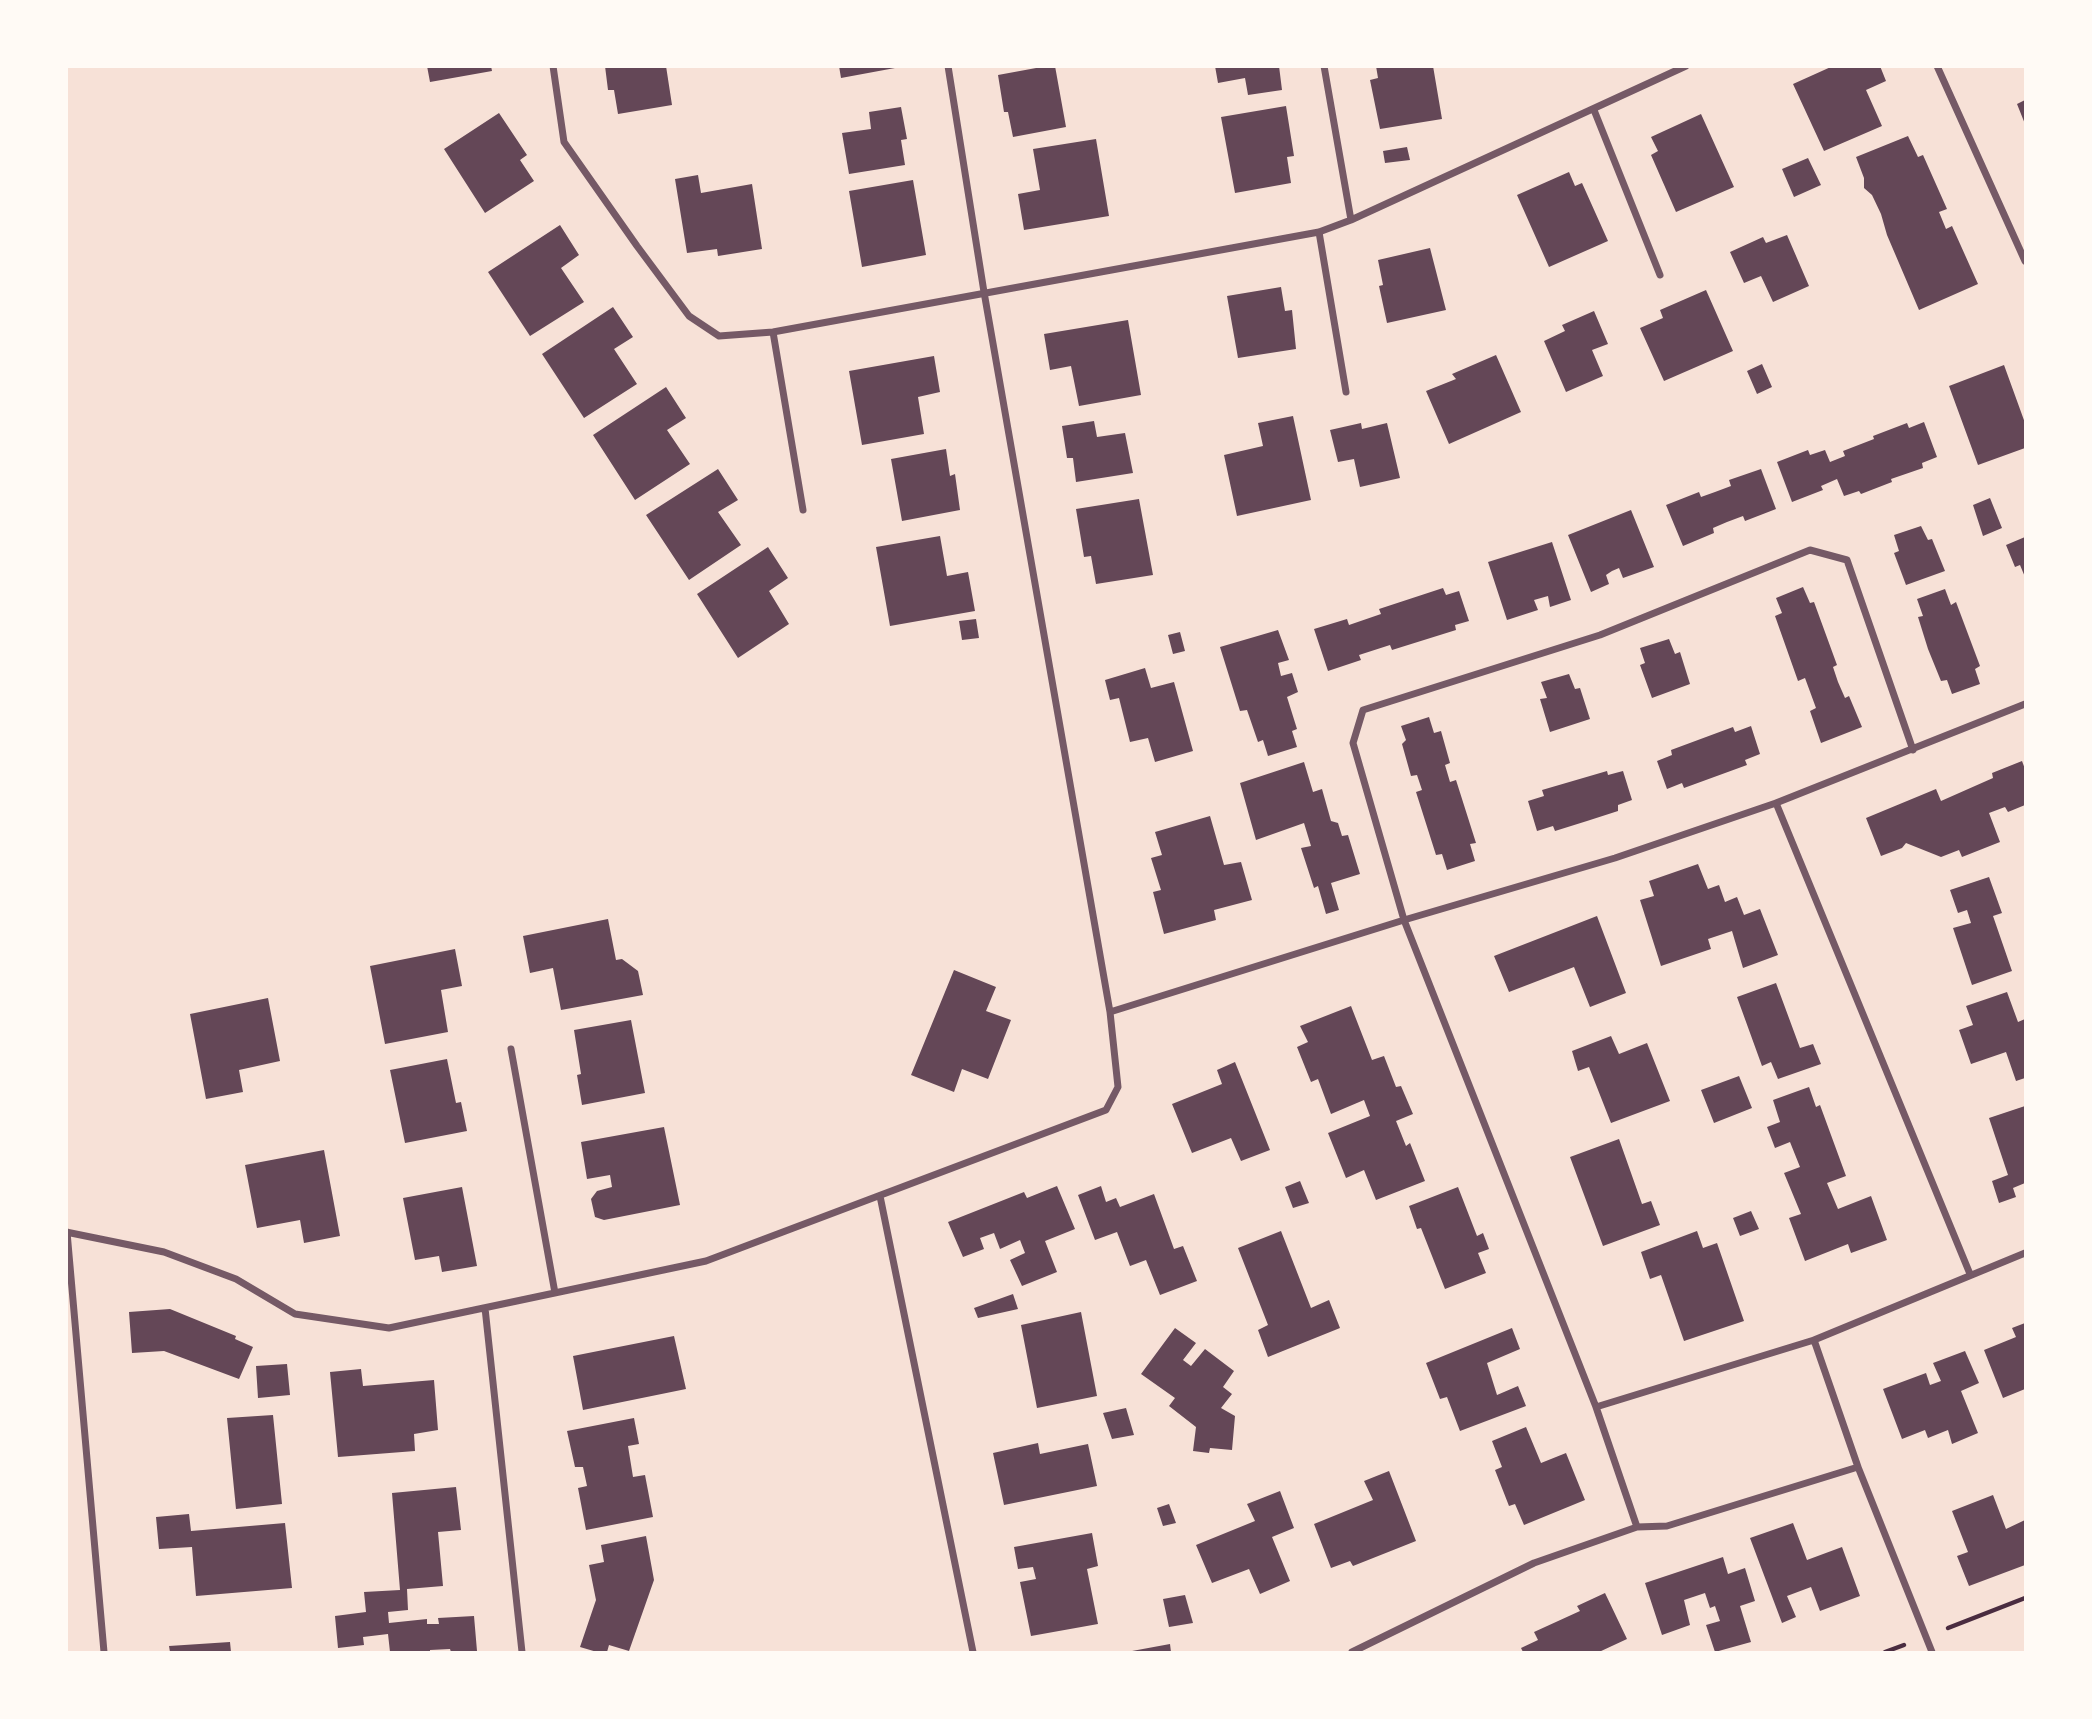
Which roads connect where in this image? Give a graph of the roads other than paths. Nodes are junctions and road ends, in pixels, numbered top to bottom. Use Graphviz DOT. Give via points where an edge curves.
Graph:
graph roads {
  1 [pos="553,66"];
  2 [pos="948,66"];
  3 [pos="1324,66"];
  4 [pos="1686,66"];
  5 [pos="1937,66"];
  6 [pos="1594,110"];
  7 [pos="1351,220"];
  8 [pos="1320,232"];
  9 [pos="2025,261"];
  10 [pos="1660,275"];
  11 [pos="984,292"];
  12 [pos="773,332"];
  13 [pos="1346,392"];
  14 [pos="803,510"];
  15 [pos="2025,704"];
  16 [pos="1913,750"];
  17 [pos="1776,803"];
  18 [pos="1404,920"];
  19 [pos="1110,1012"];
  20 [pos="511,1049"];
  21 [pos="880,1196"];
  22 [pos="67,1232"];
  23 [pos="2025,1253"];
  24 [pos="1970,1274"];
  25 [pos="555,1293"];
  26 [pos="485,1308"];
  27 [pos="1814,1340"];
  28 [pos="1597,1407"];
  29 [pos="1858,1466"];
  30 [pos="1637,1527"];
  31 [pos="104,1653"];
  32 [pos="522,1653"];
  33 [pos="973,1653"];
  34 [pos="1352,1653"];
  35 [pos="1932,1653"];
  1 -- 12 [label="street" via="564,142 689,316 719,336"];
  2 -- 11 [label="street"];
  3 -- 7 [label="street"];
  4 -- 6 [label="street"];
  5 -- 9 [label="street"];
  6 -- 7 [label="street"];
  6 -- 10 [label="street"];
  7 -- 8 [label="street"];
  8 -- 11 [label="street"];
  8 -- 13 [label="street"];
  11 -- 12 [label="street"];
  11 -- 19 [label="street"];
  12 -- 14 [label="street"];
  15 -- 16 [label="street"];
  16 -- 17 [label="street"];
  16 -- 18 [label="street" via="1847,560 1810,550 1600,635 1363,710 1353,743"];
  17 -- 18 [label="street" via="1615,858"];
  17 -- 24 [label="street"];
  18 -- 19 [label="street"];
  18 -- 28 [label="street"];
  19 -- 21 [label="street" via="1118,1087 1106,1110"];
  20 -- 25 [label="street"];
  21 -- 25 [label="street" via="706,1261"];
  21 -- 33 [label="street"];
  22 -- 26 [label="street" via="164,1252 236,1279 295,1314 389,1328"];
  22 -- 31 [label="street"];
  23 -- 24 [label="street"];
  24 -- 27 [label="street"];
  25 -- 26 [label="street"];
  26 -- 32 [label="street"];
  27 -- 28 [label="street"];
  27 -- 29 [label="street"];
  28 -- 30 [label="street"];
  29 -- 30 [label="street" via="1667,1526"];
  29 -- 35 [label="street"];
  30 -- 34 [label="street" via="1534,1563"];
}
